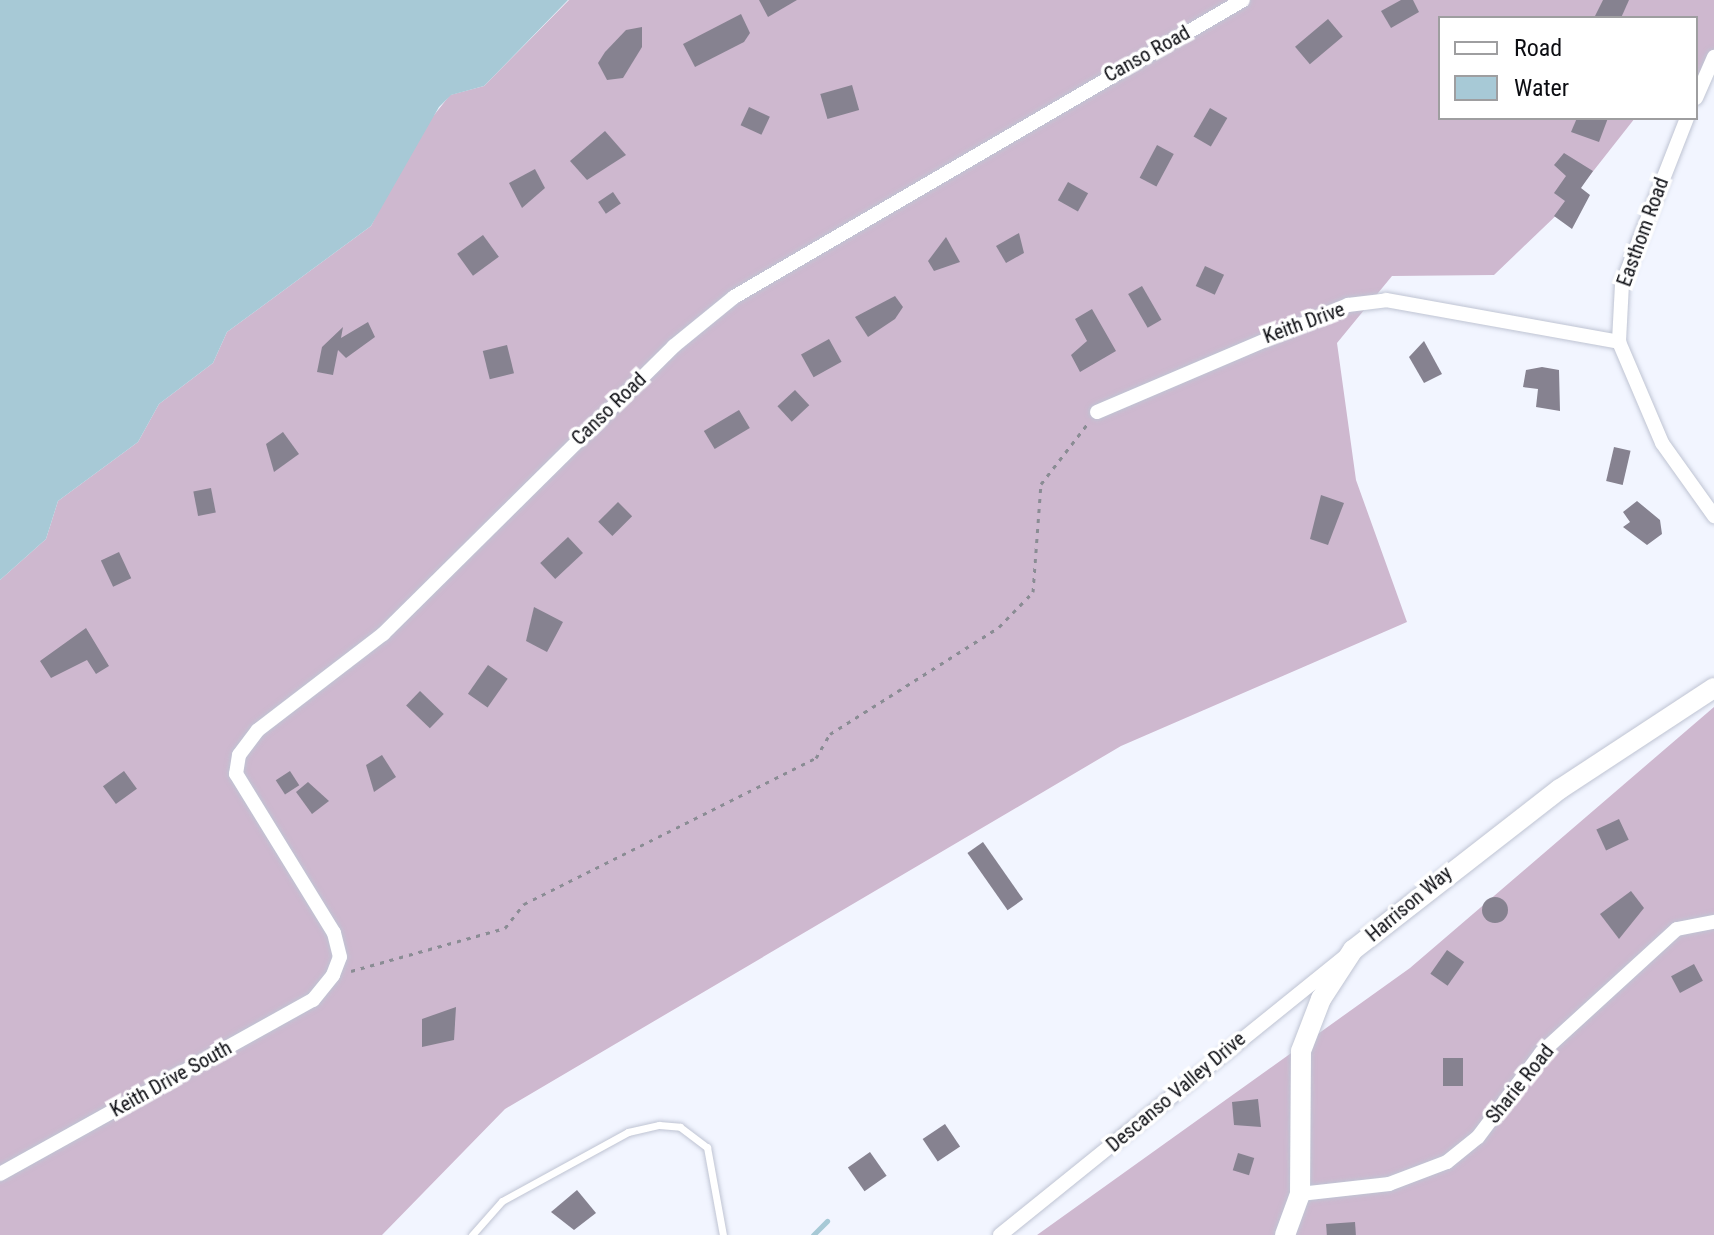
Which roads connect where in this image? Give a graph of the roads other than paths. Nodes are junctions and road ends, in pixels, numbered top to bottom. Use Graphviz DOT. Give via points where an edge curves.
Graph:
graph roads {
  1 [pos="1243,0"];
  2 [pos="1714,57"];
  3 [pos="1698,93"];
  4 [pos="1686,120"];
  5 [pos="1619,342"];
  6 [pos="1097,412"];
  7 [pos="1714,516"];
  8 [pos="1714,688"];
  9 [pos="1714,922"];
  10 [pos="1353,950"];
  11 [pos="333,975"];
  12 [pos="0,1174"];
  13 [pos="1300,1194"];
  14 [pos="472,1235"];
  15 [pos="723,1235"];
  16 [pos="1000,1235"];
  17 [pos="1285,1235"];
  1 -- 11 [label="street, Canso Road" via="734,297 685,335 383,634 258,730 239,755 236,774 334,933 340,957"];
  2 -- 3 [label="street"];
  4 -- 5 [label="street, Easthom Road" via="1622,284"];
  5 -- 6 [label="street, Keith Drive" via="1386,300 1348,305"];
  5 -- 7 [label="street, Easthom Road" via="1662,443"];
  8 -- 10 [label="street, Harrison Way" via="1473,852"];
  9 -- 13 [label="street, Sharie Road" via="1677,929 1541,1053 1478,1137 1447,1162 1389,1184"];
  10 -- 13 [label="street, Harrison Way" via="1321,999 1301,1051"];
  10 -- 16 [label="street, Descanso Valley Drive"];
  11 -- 12 [label="street, Keith Drive South" via="313,1000"];
  13 -- 17 [label="street, Harrison Way"];
  14 -- 15 [label="lane" via="502,1201 628,1132 659,1125 680,1127 707,1147"];
}
